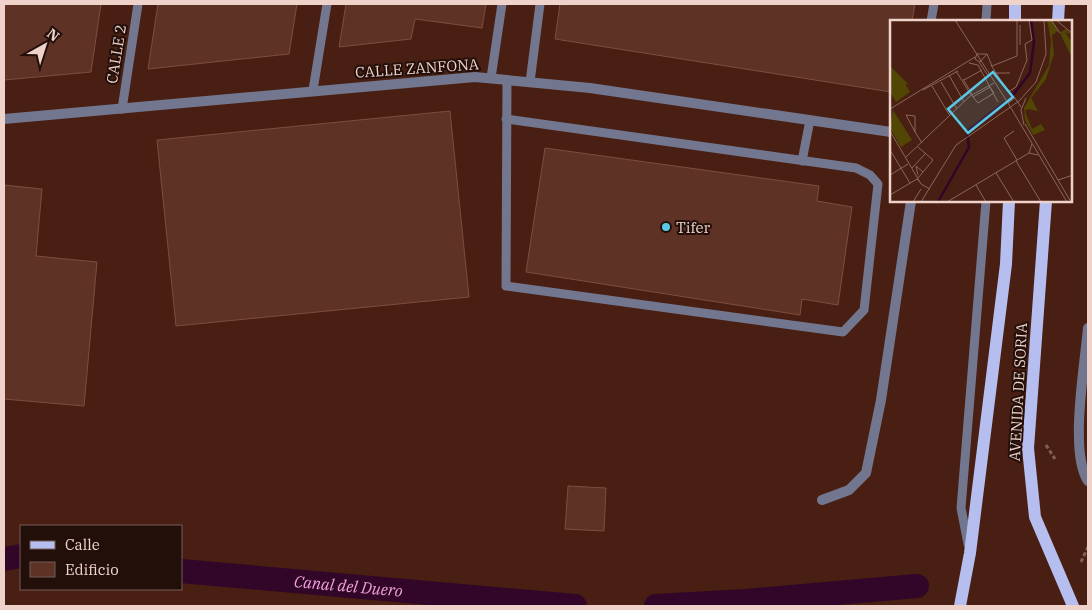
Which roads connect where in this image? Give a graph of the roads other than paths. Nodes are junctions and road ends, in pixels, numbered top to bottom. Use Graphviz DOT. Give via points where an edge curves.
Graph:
graph roads {
  1 [pos="138,4"];
  2 [pos="327,4"];
  3 [pos="502,4"];
  4 [pos="540,4"];
  5 [pos="934,4"];
  6 [pos="987,4"];
  7 [pos="1015,4"];
  8 [pos="1059,4"];
  9 [pos="932,20"];
  10 [pos="986,20"];
  11 [pos="1015,20"];
  12 [pos="1058,20"];
  13 [pos="490,78"];
  14 [pos="507,80"];
  15 [pos="530,82"];
  16 [pos="313,90"];
  17 [pos="122,109"];
  18 [pos="4,119"];
  19 [pos="506,119"];
  20 [pos="810,120"];
  21 [pos="890,132"];
  22 [pos="802,161"];
  23 [pos="911,202"];
  24 [pos="986,202"];
  25 [pos="1009,202"];
  26 [pos="1046,202"];
  27 [pos="1088,328"];
  28 [pos="1088,481"];
  29 [pos="822,500"];
  30 [pos="970,553"];
  31 [pos="960,606"];
  32 [pos="1073,606"];
  1 -- 17 [label="lane, CALLE 2"];
  2 -- 16 [label="lane"];
  3 -- 13 [label="lane"];
  4 -- 15 [label="lane"];
  5 -- 9 [label="lane"];
  6 -- 10 [label="lane"];
  7 -- 11 [label="main road"];
  8 -- 12 [label="main road"];
  13 -- 14 [label="street, CALLE ZANFONA"];
  13 -- 16 [label="street, CALLE ZANFONA"];
  14 -- 15 [label="street, CALLE ZANFONA"];
  14 -- 19 [label="lane"];
  15 -- 20 [label="street, CALLE ZANFONA"];
  16 -- 17 [label="street, CALLE ZANFONA"];
  17 -- 18 [label="street, CALLE ZANFONA"];
  19 -- 22 [label="lane"];
  19 -- 22 [label="lane" via="506,286 843,332 864,310 878,184 870,175 856,168"];
  20 -- 21 [label="street, CALLE ZANFONA"];
  20 -- 22 [label="lane"];
  23 -- 29 [label="street" via="882,400 866,473 849,490"];
  24 -- 30 [label="lane, AVENIDA DE SORIA" via="960,508"];
  25 -- 30 [label="main road, AVENIDA DE SORIA" via="1006,264"];
  26 -- 32 [label="main road, AVENIDA DE SORIA" via="1028,448 1034,517"];
  27 -- 28 [label="street" via="1078,441 1080,465"];
  30 -- 31 [label="main road, AVENIDA DE SORIA"];
}
